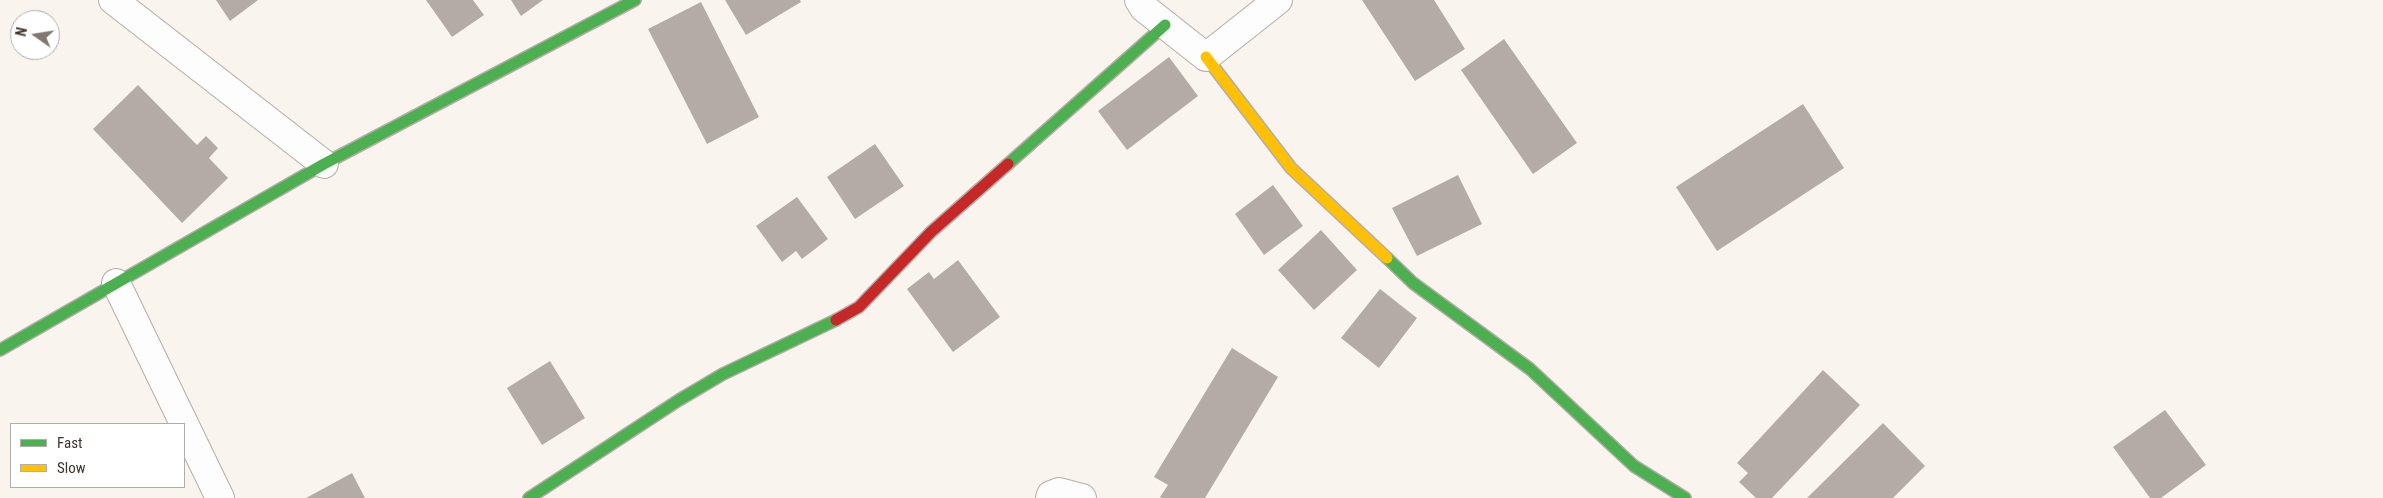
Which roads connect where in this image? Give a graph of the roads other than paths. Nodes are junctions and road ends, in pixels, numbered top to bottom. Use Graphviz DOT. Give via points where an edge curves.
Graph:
graph roads {
  1 [pos="113,0"];
  2 [pos="634,0"];
  3 [pos="1139,0"];
  4 [pos="1278,0"];
  5 [pos="1165,25"];
  6 [pos="1206,58"];
  7 [pos="324,164"];
  8 [pos="116,283"];
  9 [pos="0,350"];
  10 [pos="184,423"];
  11 [pos="185,426"];
  12 [pos="220,498"];
  13 [pos="529,498"];
  14 [pos="1050,498"];
  15 [pos="1082,498"];
  16 [pos="1685,498"];
  1 -- 7 [label="street"];
  2 -- 7 [label="street"];
  3 -- 5 [label="street"];
  4 -- 6 [label="street"];
  5 -- 6 [label="street"];
  5 -- 13 [label="street" via="931,232 859,307 723,374"];
  6 -- 16 [label="street" via="1291,168 1413,283 1530,369 1634,466"];
  7 -- 8 [label="street"];
  8 -- 9 [label="street"];
  8 -- 10 [label="street"];
  11 -- 12 [label="street"];
  14 -- 15 [label="street" via="1059,492"];
}
